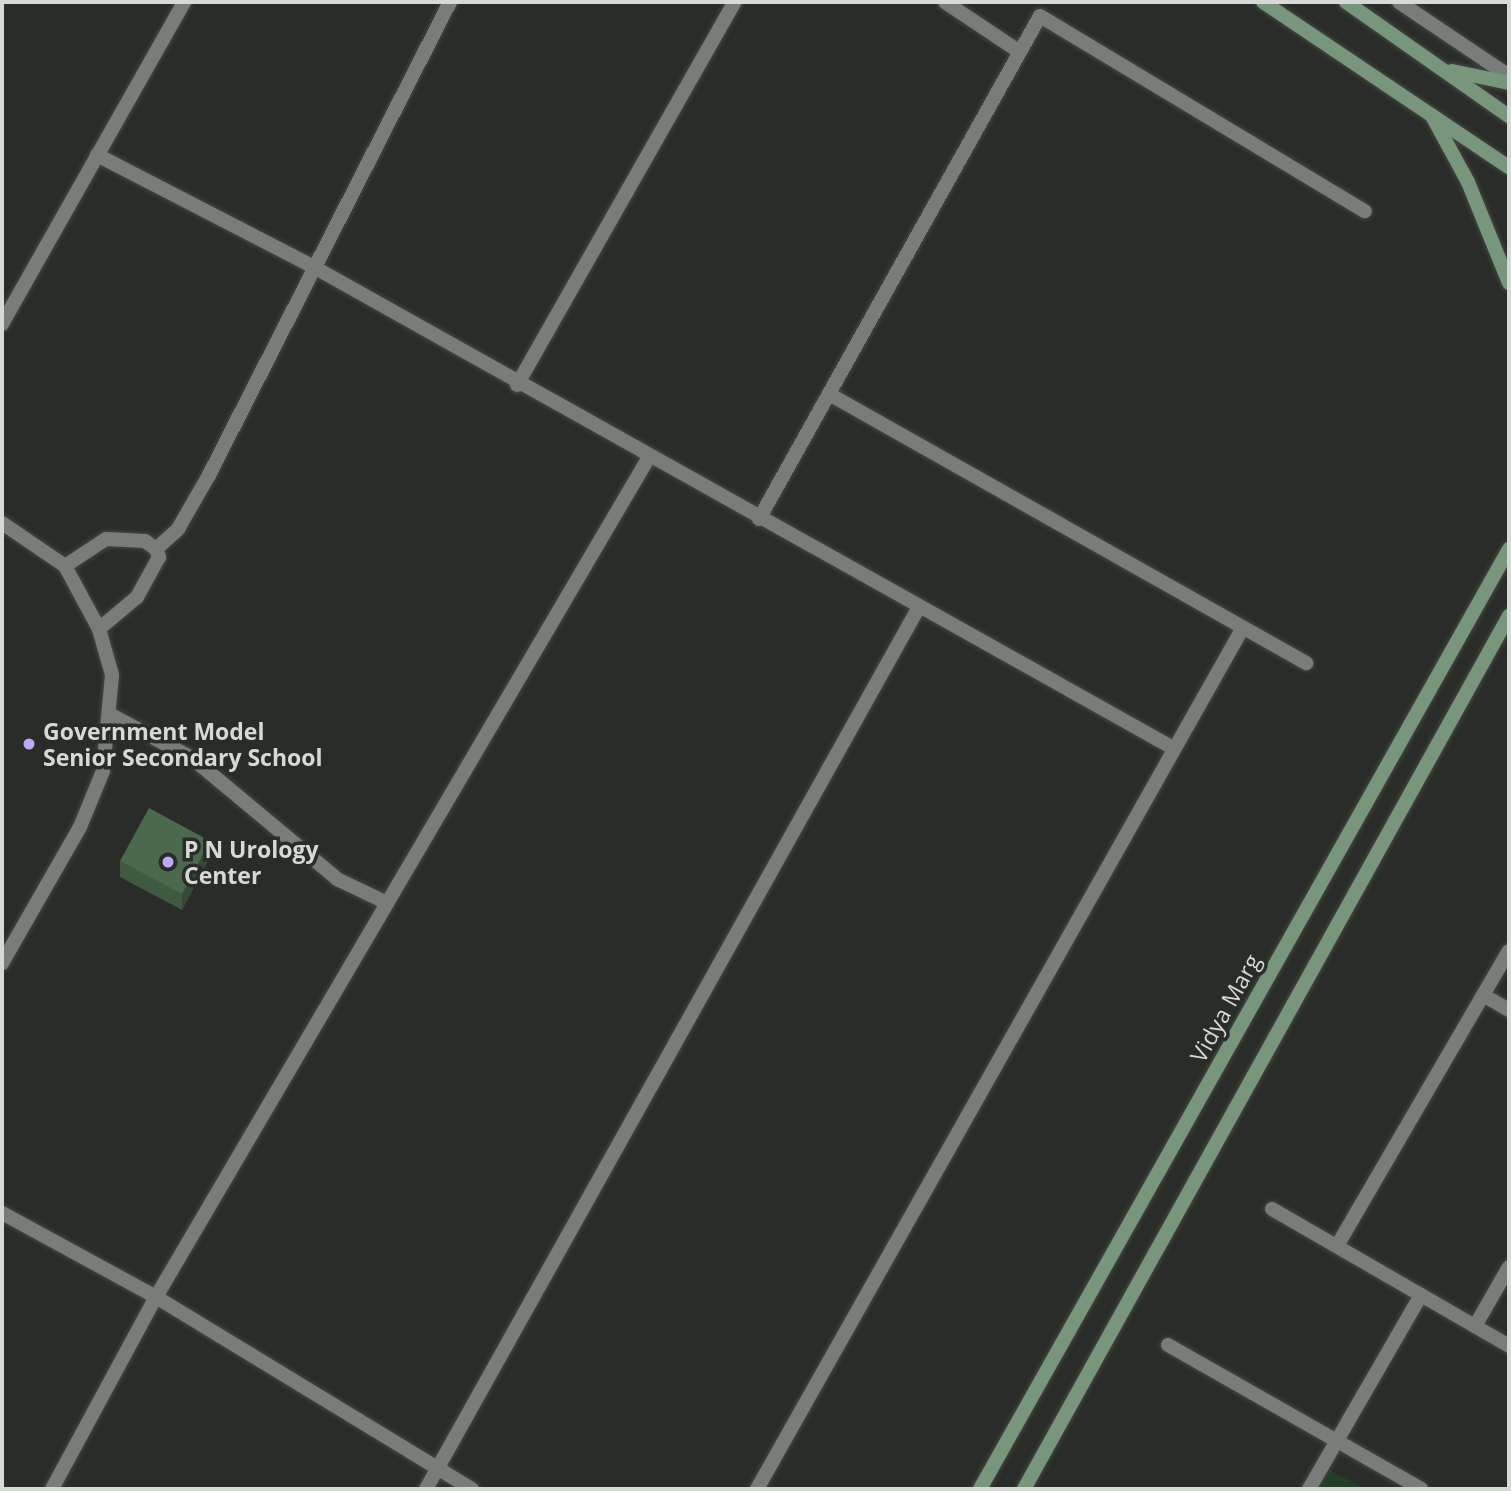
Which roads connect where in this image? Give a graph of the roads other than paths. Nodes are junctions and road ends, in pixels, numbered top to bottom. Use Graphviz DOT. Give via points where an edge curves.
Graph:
graph roads {
  1 [pos="184,2"];
  2 [pos="450,2"];
  3 [pos="735,2"];
  4 [pos="945,2"];
  5 [pos="1263,2"];
  6 [pos="1346,2"];
  7 [pos="1399,2"];
  8 [pos="1020,52"];
  9 [pos="1447,70"];
  10 [pos="1509,76"];
  11 [pos="1509,83"];
  12 [pos="1431,114"];
  13 [pos="1509,116"];
  14 [pos="97,155"];
  15 [pos="1509,167"];
  16 [pos="1365,211"];
  17 [pos="312,266"];
  18 [pos="1509,283"];
  19 [pos="2,324"];
  20 [pos="517,384"];
  21 [pos="829,394"];
  22 [pos="649,457"];
  23 [pos="759,519"];
  24 [pos="2,523"];
  25 [pos="1509,543"];
  26 [pos="156,549"];
  27 [pos="1509,549"];
  28 [pos="65,566"];
  29 [pos="1501,567"];
  30 [pos="919,607"];
  31 [pos="1509,616"];
  32 [pos="99,629"];
  33 [pos="1241,631"];
  34 [pos="1306,663"];
  35 [pos="111,715"];
  36 [pos="1173,748"];
  37 [pos="387,903"];
  38 [pos="1509,951"];
  39 [pos="2,963"];
  40 [pos="1483,995"];
  41 [pos="1509,1010"];
  42 [pos="1272,1209"];
  43 [pos="2,1213"];
  44 [pos="1337,1246"];
  45 [pos="1509,1267"];
  46 [pos="1420,1295"];
  47 [pos="156,1297"];
  48 [pos="1475,1326"];
  49 [pos="1168,1345"];
  50 [pos="1509,1346"];
  51 [pos="1337,1440"];
  52 [pos="439,1468"];
  53 [pos="52,1489"];
  54 [pos="426,1489"];
  55 [pos="472,1489"];
  56 [pos="757,1489"];
  57 [pos="980,1489"];
  58 [pos="1024,1489"];
  59 [pos="1309,1489"];
  60 [pos="1421,1489"];
  1 -- 14 [label="street"];
  2 -- 17 [label="street"];
  3 -- 20 [label="street"];
  4 -- 8 [label="street"];
  5 -- 12 [label="main road"];
  6 -- 9 [label="main road"];
  7 -- 10 [label="street"];
  8 -- 16 [label="street" via="1040,16"];
  8 -- 21 [label="street"];
  9 -- 11 [label="main road"];
  9 -- 13 [label="main road"];
  12 -- 15 [label="main road"];
  12 -- 18 [label="main road" via="1468,182"];
  14 -- 17 [label="street"];
  14 -- 19 [label="street"];
  17 -- 20 [label="street"];
  17 -- 26 [label="street" via="197,498"];
  20 -- 22 [label="street"];
  21 -- 23 [label="street"];
  21 -- 33 [label="street"];
  22 -- 23 [label="street"];
  22 -- 37 [label="street"];
  23 -- 30 [label="street"];
  24 -- 28 [label="street"];
  25 -- 29 [label="main road"];
  26 -- 28 [label="street" via="145,541 106,539"];
  26 -- 32 [label="street" via="155,567 137,597"];
  27 -- 29 [label="main road, Vidya Marg"];
  28 -- 32 [label="street"];
  29 -- 57 [label="main road, Vidya Marg"];
  30 -- 36 [label="street"];
  30 -- 52 [label="street"];
  31 -- 58 [label="main road"];
  32 -- 35 [label="street" via="112,675"];
  33 -- 34 [label="street"];
  33 -- 36 [label="street"];
  35 -- 37 [label="street" via="192,758 337,878"];
  35 -- 39 [label="street" via="103,771 80,827"];
  36 -- 56 [label="street"];
  37 -- 47 [label="street"];
  38 -- 40 [label="street"];
  40 -- 41 [label="street"];
  40 -- 44 [label="street"];
  42 -- 44 [label="street"];
  43 -- 47 [label="street"];
  44 -- 46 [label="street"];
  45 -- 48 [label="street"];
  46 -- 48 [label="street"];
  46 -- 51 [label="street"];
  47 -- 52 [label="street"];
  47 -- 53 [label="street"];
  48 -- 50 [label="street"];
  49 -- 51 [label="street"];
  51 -- 59 [label="street"];
  51 -- 60 [label="street"];
  52 -- 54 [label="street"];
  52 -- 55 [label="street"];
}
